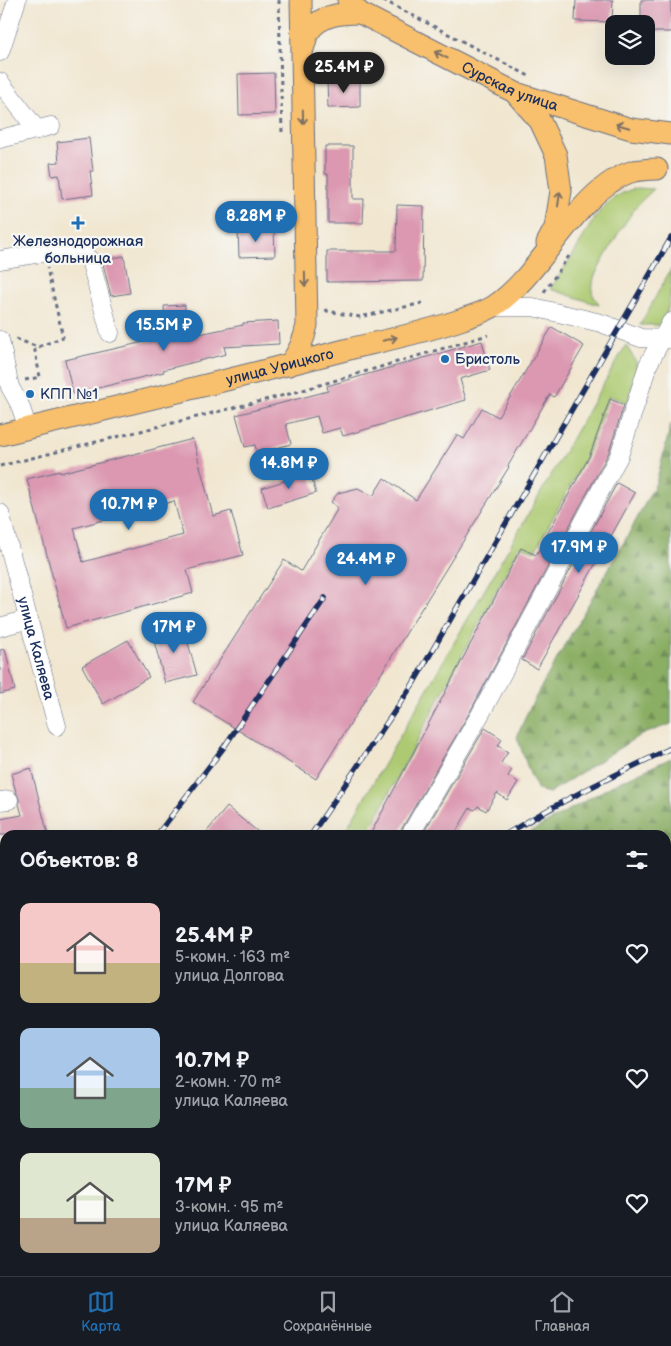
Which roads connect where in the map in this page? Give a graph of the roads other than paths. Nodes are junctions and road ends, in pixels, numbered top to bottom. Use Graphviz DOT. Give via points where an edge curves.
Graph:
graph roads {
  1 [pos="17,0"];
  2 [pos="301,0"];
  3 [pos="354,6"];
  4 [pos="302,50"];
  5 [pos="0,52"];
  6 [pos="0,82"];
  7 [pos="516,93"];
  8 [pos="671,134"];
  9 [pos="0,139"];
  10 [pos="657,168"];
  11 [pos="0,260"];
  12 [pos="538,261"];
  13 [pos="492,307"];
  14 [pos="671,322"];
  15 [pos="306,325"];
  16 [pos="110,333"];
  17 [pos="4,338"];
  18 [pos="666,340"];
  19 [pos="343,351"];
  20 [pos="289,365"];
  21 [pos="28,429"];
  22 [pos="0,435"];
  23 [pos="0,513"];
  24 [pos="29,619"];
  25 [pos="0,627"];
  26 [pos="57,726"];
  27 [pos="413,830"];
  1 -- 5 [label="street"];
  2 -- 4 [label="main road"];
  3 -- 4 [label="main road, Сурская улица" via="321,20 308,33"];
  7 -- 3 [label="main road, Сурская улица, one-way"];
  4 -- 15 [label="main road, one-way"];
  6 -- 9 [label="street" via="44,128"];
  8 -- 7 [label="main road, Сурская улица, one-way" via="630,129"];
  12 -- 7 [label="main road, one-way" via="555,228 561,192 556,155 540,121"];
  10 -- 12 [label="main road" via="634,172 609,184"];
  11 -- 16 [label="street" via="72,250 83,254 90,260"];
  12 -- 13 [label="main road, улица Урицкого" via="521,284"];
  13 -- 18 [label="street" via="533,307 601,323 641,338"];
  19 -- 13 [label="main road, улица Урицкого, one-way" via="445,325"];
  14 -- 18 [label="street"];
  15 -- 19 [label="main road" via="320,345"];
  15 -- 20 [label="main road" via="304,340"];
  17 -- 21 [label="street" via="9,383"];
  18 -- 27 [label="street" via="648,365 619,456 484,708"];
  19 -- 20 [label="main road, улица Урицкого"];
  20 -- 21 [label="main road, улица Урицкого"];
  21 -- 22 [label="main road, улица Урицкого"];
  23 -- 24 [label="street, улица Каляева"];
  24 -- 25 [label="street"];
  24 -- 26 [label="street, улица Каляева"];
}
